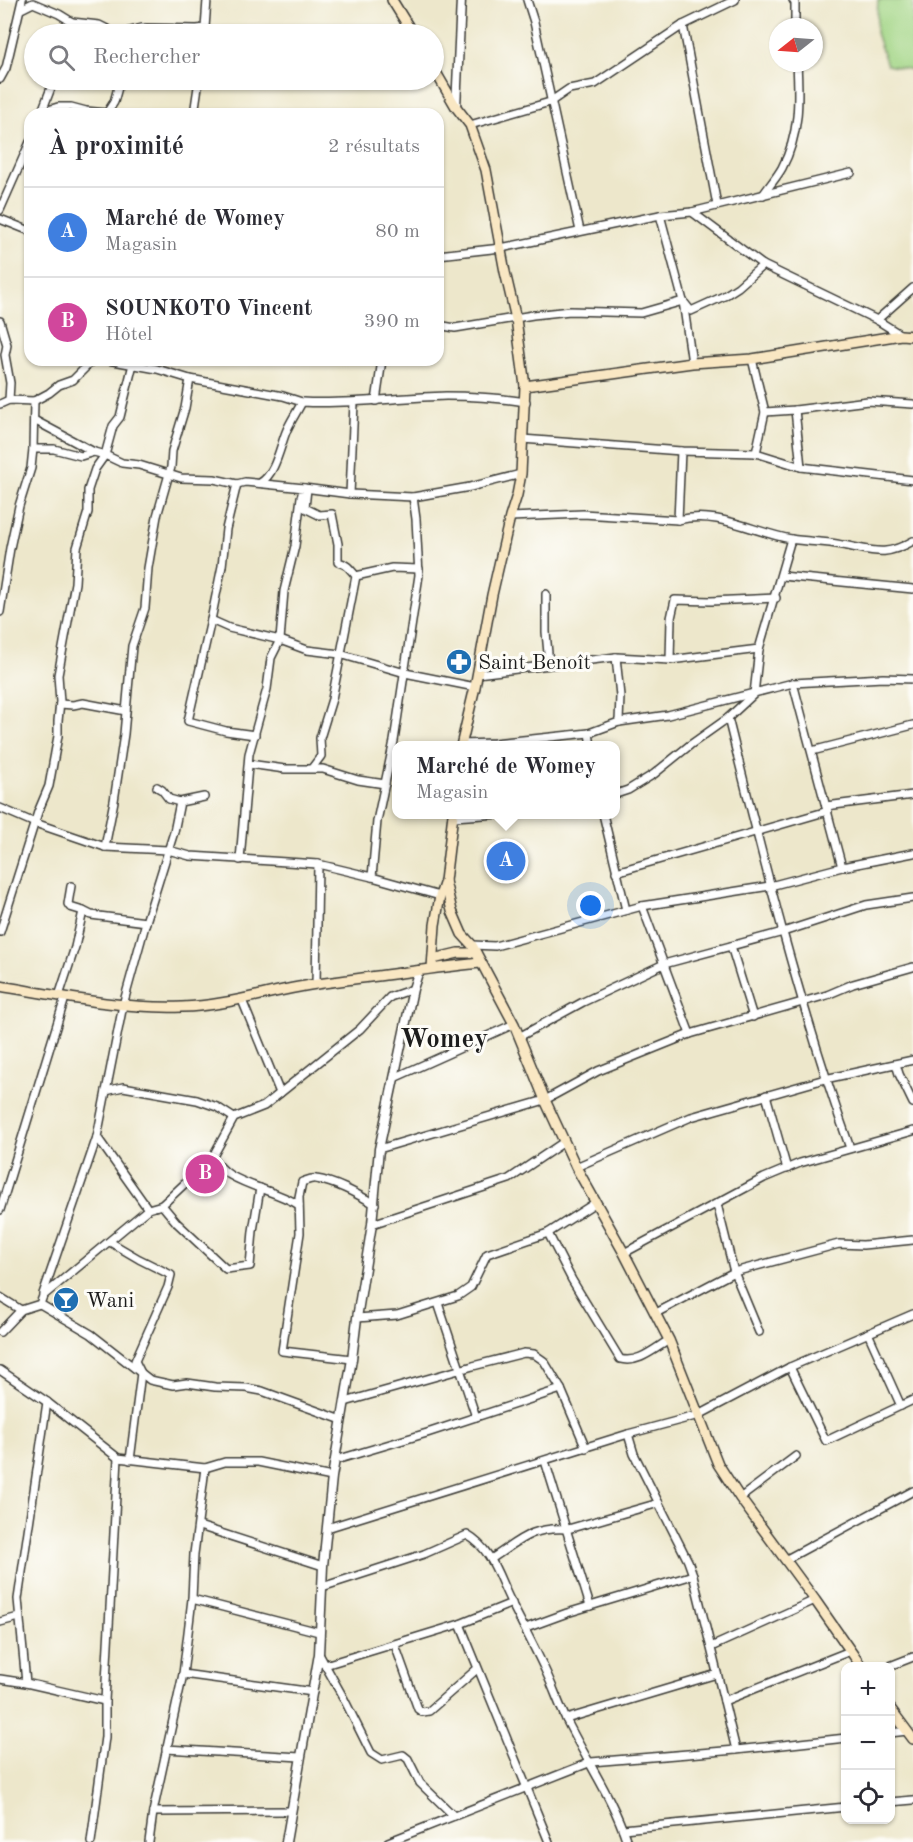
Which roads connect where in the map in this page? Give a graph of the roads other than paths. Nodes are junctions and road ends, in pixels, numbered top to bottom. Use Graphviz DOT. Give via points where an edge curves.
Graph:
graph roads {
  1 [pos="22,0"];
  2 [pos="207,0"];
  3 [pos="392,0"];
  4 [pos="461,0"];
  5 [pos="527,0"];
  6 [pos="735,0"];
  7 [pos="793,0"];
  8 [pos="21,9"];
  9 [pos="795,18"];
  10 [pos="72,22"];
  11 [pos="99,24"];
  12 [pos="206,24"];
  13 [pos="407,24"];
  14 [pos="683,25"];
  15 [pos="797,72"];
  16 [pos="0,80"];
  17 [pos="444,86"];
  18 [pos="50,90"];
  19 [pos="117,90"];
  20 [pos="198,90"];
  21 [pos="550,102"];
  22 [pos="456,107"];
  23 [pos="44,108"];
  24 [pos="55,108"];
  25 [pos="75,108"];
  26 [pos="111,108"];
  27 [pos="195,108"];
  28 [pos="470,125"];
  29 [pos="24,156"];
  30 [pos="851,173"];
  31 [pos="763,195"];
  32 [pos="717,206"];
  33 [pos="0,210"];
  34 [pos="692,212"];
  35 [pos="660,215"];
  36 [pos="0,219"];
  37 [pos="24,229"];
  38 [pos="580,231"];
  39 [pos="501,248"];
  40 [pos="444,254"];
  41 [pos="763,265"];
  42 [pos="913,288"];
  43 [pos="683,301"];
  44 [pos="516,319"];
  45 [pos="876,320"];
  46 [pos="0,321"];
  47 [pos="444,326"];
  48 [pos="901,335"];
  49 [pos="913,336"];
  50 [pos="3,340"];
  51 [pos="752,359"];
  52 [pos="692,363"];
  53 [pos="87,366"];
  54 [pos="133,366"];
  55 [pos="143,366"];
  56 [pos="381,366"];
  57 [pos="190,379"];
  58 [pos="525,386"];
  59 [pos="9,400"];
  60 [pos="34,400"];
  61 [pos="376,401"];
  62 [pos="302,402"];
  63 [pos="525,402"];
  64 [pos="354,403"];
  65 [pos="0,404"];
  66 [pos="913,404"];
  67 [pos="795,410"];
  68 [pos="765,412"];
  69 [pos="34,420"];
  70 [pos="522,439"];
  71 [pos="33,449"];
  72 [pos="94,452"];
  73 [pos="681,452"];
  74 [pos="756,453"];
  75 [pos="105,455"];
  76 [pos="801,467"];
  77 [pos="169,474"];
  78 [pos="521,474"];
  79 [pos="913,480"];
  80 [pos="261,483"];
  81 [pos="237,484"];
  82 [pos="306,488"];
  83 [pos="350,494"];
  84 [pos="413,496"];
  85 [pos="510,517"];
  86 [pos="678,520"];
  87 [pos="791,539"];
  88 [pos="913,542"];
  89 [pos="419,569"];
  90 [pos="356,576"];
  91 [pos="782,576"];
  92 [pos="1,588"];
  93 [pos="913,589"];
  94 [pos="546,594"];
  95 [pos="776,598"];
  96 [pos="0,612"];
  97 [pos="212,620"];
  98 [pos="280,640"];
  99 [pos="759,649"];
  100 [pos="339,654"];
  101 [pos="616,657"];
  102 [pos="670,660"];
  103 [pos="549,664"];
  104 [pos="405,673"];
  105 [pos="477,674"];
  106 [pos="913,679"];
  107 [pos="793,683"];
  108 [pos="475,687"];
  109 [pos="754,694"];
  110 [pos="60,704"];
  111 [pos="126,711"];
  112 [pos="728,718"];
  113 [pos="619,722"];
  114 [pos="913,725"];
  115 [pos="589,733"];
  116 [pos="255,735"];
  117 [pos="393,741"];
  118 [pos="462,741"];
  119 [pos="513,741"];
  120 [pos="590,741"];
  121 [pos="392,745"];
  122 [pos="812,751"];
  123 [pos="249,764"];
  124 [pos="312,768"];
  125 [pos="385,784"];
  126 [pos="157,787"];
  127 [pos="620,792"];
  128 [pos="913,795"];
  129 [pos="204,797"];
  130 [pos="180,802"];
  131 [pos="0,808"];
  132 [pos="827,808"];
  133 [pos="453,819"];
  134 [pos="604,819"];
  135 [pos="35,823"];
  136 [pos="757,830"];
  137 [pos="105,847"];
  138 [pos="168,850"];
  139 [pos="913,853"];
  140 [pos="240,860"];
  141 [pos="318,864"];
  142 [pos="842,867"];
  143 [pos="616,872"];
  144 [pos="372,877"];
  145 [pos="445,881"];
  146 [pos="71,886"];
  147 [pos="770,886"];
  148 [pos="440,896"];
  149 [pos="913,898"];
  150 [pos="642,906"];
  151 [pos="626,910"];
  152 [pos="82,911"];
  153 [pos="146,922"];
  154 [pos="0,932"];
  155 [pos="783,932"];
  156 [pos="731,946"];
  157 [pos="474,949"];
  158 [pos="432,963"];
  159 [pos="480,963"];
  160 [pos="664,964"];
  161 [pos="913,967"];
  162 [pos="419,970"];
  163 [pos="316,984"];
  164 [pos="0,986"];
  165 [pos="413,989"];
  166 [pos="62,997"];
  167 [pos="242,1000"];
  168 [pos="804,1002"];
  169 [pos="123,1005"];
  170 [pos="753,1017"];
  171 [pos="514,1024"];
  172 [pos="690,1034"];
  173 [pos="519,1037"];
  174 [pos="913,1060"];
  175 [pos="896,1064"];
  176 [pos="394,1078"];
  177 [pos="825,1079"];
  178 [pos="106,1091"];
  179 [pos="280,1093"];
  180 [pos="766,1095"];
  181 [pos="545,1100"];
  182 [pos="913,1103"];
  183 [pos="234,1118"];
  184 [pos="913,1131"];
  185 [pos="97,1137"];
  186 [pos="564,1142"];
  187 [pos="850,1148"];
  188 [pos="380,1149"];
  189 [pos="212,1158"];
  190 [pos="576,1167"];
  191 [pos="787,1169"];
  192 [pos="260,1188"];
  193 [pos="595,1203"];
  194 [pos="375,1204"];
  195 [pos="717,1204"];
  196 [pos="162,1205"];
  197 [pos="299,1205"];
  198 [pos="148,1209"];
  199 [pos="0,1210"];
  200 [pos="372,1224"];
  201 [pos="548,1233"];
  202 [pos="913,1240"];
  203 [pos="110,1242"];
  204 [pos="624,1253"];
  205 [pos="734,1272"];
  206 [pos="43,1296"];
  207 [pos="0,1297"];
  208 [pos="438,1303"];
  209 [pos="39,1304"];
  210 [pos="21,1310"];
  211 [pos="656,1313"];
  212 [pos="913,1314"];
  213 [pos="357,1318"];
  214 [pos="0,1332"];
  215 [pos="759,1332"];
  216 [pos="868,1333"];
  217 [pos="669,1340"];
  218 [pos="352,1359"];
  219 [pos="790,1367"];
  220 [pos="0,1370"];
  221 [pos="460,1370"];
  222 [pos="141,1373"];
  223 [pos="561,1389"];
  224 [pos="913,1400"];
  225 [pos="47,1402"];
  226 [pos="345,1402"];
  227 [pos="901,1406"];
  228 [pos="699,1415"];
  229 [pos="476,1417"];
  230 [pos="342,1420"];
  231 [pos="628,1434"];
  232 [pos="586,1448"];
  233 [pos="796,1456"];
  234 [pos="118,1458"];
  235 [pos="130,1460"];
  236 [pos="336,1460"];
  237 [pos="545,1461"];
  238 [pos="205,1468"];
  239 [pos="332,1477"];
  240 [pos="913,1491"];
  241 [pos="740,1498"];
  242 [pos="659,1503"];
  243 [pos="199,1526"];
  244 [pos="327,1528"];
  245 [pos="568,1529"];
  246 [pos="491,1559"];
  247 [pos="785,1560"];
  248 [pos="323,1566"];
  249 [pos="693,1575"];
  250 [pos="322,1587"];
  251 [pos="192,1599"];
  252 [pos="815,1600"];
  253 [pos="512,1603"];
  254 [pos="590,1606"];
  255 [pos="19,1617"];
  256 [pos="0,1622"];
  257 [pos="460,1624"];
  258 [pos="526,1629"];
  259 [pos="319,1632"];
  260 [pos="395,1645"];
  261 [pos="711,1647"];
  262 [pos="850,1651"];
  263 [pos="319,1654"];
  264 [pos="913,1658"];
  265 [pos="858,1662"];
  266 [pos="325,1665"];
  267 [pos="895,1665"];
  268 [pos="477,1669"];
  269 [pos="183,1674"];
  270 [pos="717,1674"];
  271 [pos="0,1679"];
  272 [pos="26,1683"];
  273 [pos="313,1692"];
  274 [pos="105,1701"];
  275 [pos="724,1701"];
  276 [pos="895,1714"];
  277 [pos="566,1719"];
  278 [pos="907,1731"];
  279 [pos="895,1732"];
  280 [pos="841,1739"];
  281 [pos="913,1739"];
  282 [pos="166,1749"];
  283 [pos="736,1750"];
  284 [pos="300,1757"];
  285 [pos="591,1762"];
  286 [pos="526,1786"];
  287 [pos="913,1800"];
  288 [pos="895,1802"];
  289 [pos="841,1807"];
  290 [pos="291,1811"];
  291 [pos="153,1812"];
  292 [pos="454,1816"];
  293 [pos="623,1829"];
  294 [pos="91,1842"];
  295 [pos="149,1842"];
  296 [pos="286,1842"];
  297 [pos="388,1842"];
  298 [pos="549,1842"];
  299 [pos="627,1842"];
  1 -- 8 [label="street"];
  2 -- 12 [label="street"];
  3 -- 13 [label="main road"];
  4 -- 22 [label="street"];
  5 -- 21 [label="street"];
  6 -- 14 [label="street"];
  7 -- 9 [label="street"];
  8 -- 10 [label="street" via="33,3"];
  8 -- 16 [label="street"];
  10 -- 11 [label="street"];
  14 -- 21 [label="street" via="595,84 569,89"];
  14 -- 32 [label="street"];
  15 -- 31 [label="street" via="795,134 782,168"];
  17 -- 22 [label="main road"];
  18 -- 23 [label="street"];
  19 -- 26 [label="street"];
  20 -- 27 [label="street"];
  21 -- 28 [label="street"];
  21 -- 38 [label="street"];
  22 -- 28 [label="main road"];
  24 -- 25 [label="street"];
  28 -- 39 [label="main road" via="486,170"];
  29 -- 33 [label="street"];
  30 -- 31 [label="street"];
  31 -- 32 [label="street"];
  32 -- 34 [label="street"];
  34 -- 35 [label="street"];
  34 -- 41 [label="street"];
  35 -- 38 [label="street"];
  35 -- 43 [label="street"];
  36 -- 37 [label="street"];
  38 -- 39 [label="street"];
  39 -- 40 [label="street"];
  39 -- 44 [label="main road"];
  41 -- 43 [label="street" via="724,296 691,311"];
  41 -- 45 [label="street"];
  42 -- 45 [label="street"];
  43 -- 44 [label="street" via="641,313 570,311"];
  43 -- 52 [label="street"];
  44 -- 47 [label="street" via="455,328"];
  44 -- 58 [label="main road"];
  45 -- 48 [label="street"];
  46 -- 50 [label="street"];
  48 -- 49 [label="main road"];
  48 -- 51 [label="main road"];
  50 -- 59 [label="street" via="7,345"];
  51 -- 52 [label="main road"];
  51 -- 68 [label="street"];
  52 -- 58 [label="main road"];
  53 -- 60 [label="street" via="73,380"];
  54 -- 75 [label="street" via="120,417 113,426"];
  55 -- 57 [label="street"];
  56 -- 61 [label="street"];
  57 -- 62 [label="street"];
  57 -- 77 [label="street"];
  58 -- 63 [label="main road"];
  59 -- 60 [label="street"];
  59 -- 65 [label="street"];
  60 -- 69 [label="street"];
  61 -- 63 [label="street" via="447,396"];
  61 -- 64 [label="street"];
  62 -- 64 [label="street"];
  62 -- 80 [label="street" via="267,480"];
  63 -- 70 [label="main road"];
  64 -- 83 [label="street"];
  66 -- 67 [label="street" via="868,401"];
  67 -- 68 [label="street"];
  67 -- 76 [label="street"];
  68 -- 74 [label="street"];
  69 -- 71 [label="street"];
  69 -- 72 [label="street"];
  70 -- 73 [label="street"];
  70 -- 78 [label="main road"];
  71 -- 72 [label="street" via="54,449 81,456"];
  71 -- 92 [label="street"];
  72 -- 75 [label="street"];
  73 -- 74 [label="street"];
  73 -- 86 [label="street"];
  74 -- 76 [label="street"];
  75 -- 77 [label="street"];
  75 -- 110 [label="street" via="88,490 88,512 77,549 75,583 58,675"];
  76 -- 79 [label="street"];
  77 -- 81 [label="street"];
  77 -- 111 [label="street" via="148,568 145,608 132,646"];
  78 -- 84 [label="street"];
  78 -- 85 [label="main road"];
  80 -- 81 [label="street"];
  80 -- 82 [label="street"];
  81 -- 97 [label="street"];
  82 -- 83 [label="street"];
  82 -- 90 [label="street" via="305,508 319,515 332,514 338,562"];
  82 -- 98 [label="street" via="284,591"];
  83 -- 84 [label="street"];
  84 -- 89 [label="street"];
  85 -- 86 [label="street" via="583,514"];
  85 -- 105 [label="main road"];
  86 -- 87 [label="street" via="693,516 726,520"];
  87 -- 88 [label="street" via="874,552 896,550"];
  87 -- 91 [label="street"];
  89 -- 90 [label="street" via="392,568"];
  89 -- 104 [label="street"];
  90 -- 100 [label="street"];
  91 -- 93 [label="street"];
  91 -- 95 [label="street"];
  92 -- 96 [label="street"];
  94 -- 103 [label="street"];
  95 -- 99 [label="street"];
  95 -- 102 [label="street" via="675,600"];
  97 -- 98 [label="street"];
  97 -- 116 [label="street" via="188,721"];
  98 -- 100 [label="street" via="307,650"];
  98 -- 116 [label="street" via="271,658"];
  99 -- 102 [label="street"];
  99 -- 109 [label="street"];
  100 -- 104 [label="street"];
  100 -- 124 [label="street" via="332,699 320,738 321,756"];
  101 -- 102 [label="street"];
  101 -- 103 [label="street"];
  101 -- 113 [label="street"];
  103 -- 105 [label="street"];
  104 -- 108 [label="street"];
  104 -- 117 [label="street"];
  105 -- 108 [label="main road"];
  106 -- 107 [label="street"];
  107 -- 109 [label="street"];
  107 -- 122 [label="street"];
  108 -- 118 [label="main road"];
  109 -- 112 [label="street"];
  109 -- 113 [label="street" via="668,715"];
  110 -- 111 [label="street" via="83,703"];
  110 -- 135 [label="street" via="50,786"];
  111 -- 137 [label="street"];
  112 -- 127 [label="street" via="654,774"];
  112 -- 136 [label="street"];
  113 -- 115 [label="street"];
  114 -- 122 [label="street"];
  115 -- 119 [label="street"];
  115 -- 120 [label="street"];
  116 -- 123 [label="street"];
  121 -- 125 [label="street"];
  122 -- 132 [label="street"];
  123 -- 124 [label="street"];
  123 -- 140 [label="street"];
  124 -- 125 [label="street"];
  125 -- 144 [label="street"];
  126 -- 130 [label="street" via="168,799"];
  128 -- 132 [label="street"];
  129 -- 130 [label="street"];
  130 -- 138 [label="street"];
  131 -- 135 [label="street"];
  132 -- 136 [label="street"];
  132 -- 142 [label="street"];
  133 -- 145 [label="main road"];
  134 -- 143 [label="street"];
  135 -- 137 [label="street"];
  135 -- 154 [label="street"];
  136 -- 143 [label="street"];
  136 -- 147 [label="street"];
  137 -- 138 [label="street"];
  138 -- 140 [label="street"];
  138 -- 153 [label="street"];
  139 -- 142 [label="street"];
  140 -- 141 [label="street"];
  141 -- 144 [label="street"];
  141 -- 163 [label="street"];
  142 -- 147 [label="street"];
  143 -- 151 [label="street"];
  144 -- 148 [label="street"];
  145 -- 148 [label="main road"];
  145 -- 157 [label="main road" via="452,911"];
  146 -- 152 [label="street" via="68,904"];
  147 -- 150 [label="street"];
  147 -- 155 [label="street"];
  148 -- 158 [label="main road"];
  149 -- 155 [label="street" via="866,905"];
  150 -- 151 [label="street"];
  150 -- 160 [label="street"];
  151 -- 157 [label="street"];
  152 -- 153 [label="street"];
  152 -- 166 [label="street"];
  153 -- 169 [label="street"];
  155 -- 156 [label="street"];
  155 -- 168 [label="street"];
  156 -- 160 [label="street"];
  156 -- 170 [label="street"];
  157 -- 158 [label="main road"];
  157 -- 159 [label="main road"];
  158 -- 159 [label="main road"];
  158 -- 162 [label="main road"];
  159 -- 171 [label="main road"];
  160 -- 172 [label="street"];
  160 -- 173 [label="street"];
  161 -- 168 [label="street"];
  162 -- 163 [label="main road"];
  162 -- 165 [label="street"];
  163 -- 167 [label="main road"];
  164 -- 166 [label="main road"];
  165 -- 176 [label="street"];
  165 -- 179 [label="street" via="390,998 360,1029"];
  166 -- 169 [label="main road"];
  166 -- 199 [label="street"];
  167 -- 169 [label="main road" via="184,1007"];
  167 -- 179 [label="street"];
  168 -- 170 [label="street"];
  168 -- 177 [label="street"];
  169 -- 178 [label="street"];
  170 -- 172 [label="street"];
  171 -- 173 [label="main road"];
  171 -- 176 [label="street"];
  172 -- 181 [label="street" via="598,1071"];
  173 -- 181 [label="main road"];
  174 -- 175 [label="street"];
  175 -- 177 [label="street"];
  175 -- 182 [label="street"];
  176 -- 188 [label="street"];
  177 -- 180 [label="street"];
  177 -- 187 [label="street"];
  178 -- 183 [label="street" via="123,1087 197,1100"];
  178 -- 185 [label="street"];
  179 -- 183 [label="street" via="264,1106"];
  180 -- 190 [label="street" via="691,1117"];
  180 -- 191 [label="street"];
  181 -- 186 [label="main road"];
  181 -- 188 [label="street"];
  183 -- 189 [label="street"];
  184 -- 187 [label="street"];
  185 -- 198 [label="street"];
  185 -- 206 [label="street"];
  186 -- 190 [label="main road"];
  186 -- 200 [label="street" via="508,1179"];
  187 -- 191 [label="street"];
  188 -- 194 [label="street"];
  189 -- 192 [label="street" via="228,1174"];
  189 -- 196 [label="street"];
  190 -- 193 [label="main road"];
  191 -- 195 [label="street"];
  192 -- 196 [label="street" via="250,1266 226,1269"];
  192 -- 197 [label="street"];
  193 -- 201 [label="street"];
  193 -- 204 [label="main road"];
  194 -- 197 [label="street" via="313,1178 302,1182"];
  194 -- 200 [label="street"];
  195 -- 204 [label="street"];
  195 -- 205 [label="street"];
  196 -- 198 [label="street"];
  197 -- 218 [label="street" via="300,1233 282,1351"];
  198 -- 203 [label="street"];
  200 -- 213 [label="street"];
  201 -- 208 [label="street" via="487,1254 471,1287"];
  201 -- 217 [label="street" via="620,1359 637,1359"];
  202 -- 205 [label="street" via="839,1244"];
  203 -- 206 [label="street"];
  203 -- 222 [label="street" via="171,1275 135,1361"];
  204 -- 211 [label="main road"];
  205 -- 211 [label="street"];
  205 -- 215 [label="street"];
  206 -- 209 [label="street"];
  207 -- 210 [label="street"];
  208 -- 213 [label="street" via="397,1315"];
  208 -- 221 [label="street"];
  209 -- 210 [label="street"];
  209 -- 222 [label="street" via="91,1334"];
  210 -- 214 [label="street"];
  211 -- 217 [label="main road"];
  212 -- 216 [label="street"];
  213 -- 218 [label="street"];
  216 -- 219 [label="street"];
  216 -- 227 [label="street"];
  217 -- 228 [label="main road"];
  218 -- 226 [label="street"];
  219 -- 227 [label="street" via="826,1441"];
  219 -- 228 [label="street"];
  220 -- 225 [label="street"];
  221 -- 223 [label="street" via="534,1353 544,1361"];
  221 -- 226 [label="street"];
  221 -- 229 [label="street"];
  222 -- 230 [label="street" via="150,1380 173,1385 262,1391"];
  222 -- 235 [label="street"];
  223 -- 229 [label="street"];
  223 -- 232 [label="street"];
  224 -- 227 [label="street"];
  225 -- 234 [label="street"];
  225 -- 255 [label="street" via="18,1599"];
  226 -- 230 [label="street"];
  228 -- 231 [label="street"];
  228 -- 241 [label="main road" via="718,1464"];
  229 -- 236 [label="street"];
  230 -- 236 [label="street"];
  231 -- 232 [label="street"];
  231 -- 242 [label="street"];
  232 -- 237 [label="street"];
  233 -- 241 [label="street"];
  234 -- 235 [label="street"];
  234 -- 274 [label="street"];
  235 -- 238 [label="street"];
  236 -- 239 [label="street"];
  237 -- 244 [label="street"];
  237 -- 245 [label="street"];
  238 -- 239 [label="street" via="225,1462 258,1462"];
  238 -- 243 [label="street"];
  239 -- 244 [label="street"];
  240 -- 247 [label="street"];
  241 -- 247 [label="main road"];
  242 -- 245 [label="street"];
  242 -- 249 [label="street"];
  243 -- 248 [label="street"];
  243 -- 251 [label="street"];
  244 -- 248 [label="street"];
  245 -- 246 [label="street" via="540,1530 522,1537"];
  245 -- 254 [label="street"];
  246 -- 250 [label="street" via="484,1547 467,1535 424,1554"];
  246 -- 253 [label="street"];
  247 -- 252 [label="main road"];
  248 -- 250 [label="street"];
  249 -- 254 [label="street"];
  249 -- 261 [label="street"];
  250 -- 259 [label="street"];
  251 -- 259 [label="street"];
  251 -- 269 [label="street"];
  252 -- 261 [label="street"];
  252 -- 262 [label="main road"];
  253 -- 257 [label="street"];
  253 -- 258 [label="street"];
  254 -- 258 [label="street"];
  255 -- 256 [label="street"];
  255 -- 272 [label="street"];
  257 -- 260 [label="street"];
  257 -- 268 [label="street"];
  258 -- 277 [label="street"];
  259 -- 263 [label="street"];
  260 -- 266 [label="street"];
  260 -- 268 [label="street" via="422,1712 429,1711"];
  261 -- 270 [label="street"];
  262 -- 265 [label="main road"];
  262 -- 275 [label="street"];
  263 -- 266 [label="street"];
  263 -- 273 [label="street"];
  264 -- 267 [label="street"];
  266 -- 292 [label="street" via="371,1753 382,1760 403,1755 420,1783"];
  268 -- 286 [label="street"];
  269 -- 273 [label="street"];
  269 -- 282 [label="street"];
  270 -- 275 [label="street"];
  270 -- 277 [label="street"];
  271 -- 272 [label="street"];
  272 -- 274 [label="street"];
  273 -- 284 [label="street"];
  274 -- 294 [label="street" via="105,1737"];
  275 -- 283 [label="street"];
  276 -- 278 [label="main road"];
  277 -- 285 [label="street"];
  278 -- 279 [label="street"];
  278 -- 281 [label="main road"];
  280 -- 283 [label="street"];
  282 -- 284 [label="street"];
  282 -- 291 [label="street"];
  283 -- 285 [label="street"];
  284 -- 290 [label="street"];
  285 -- 286 [label="street"];
  285 -- 293 [label="street"];
  286 -- 292 [label="street"];
  286 -- 298 [label="street"];
  287 -- 288 [label="street"];
  289 -- 293 [label="street"];
  290 -- 291 [label="street"];
  290 -- 296 [label="street"];
  291 -- 295 [label="street"];
  292 -- 297 [label="street"];
  293 -- 299 [label="street"];
}
